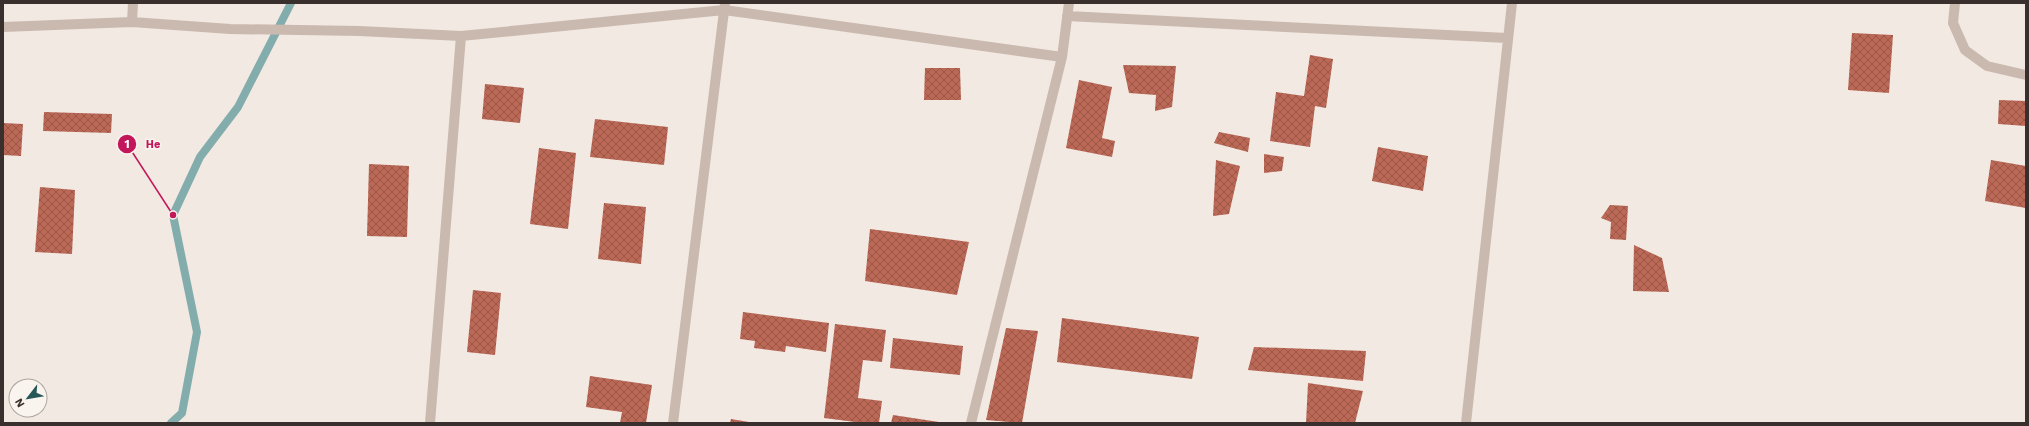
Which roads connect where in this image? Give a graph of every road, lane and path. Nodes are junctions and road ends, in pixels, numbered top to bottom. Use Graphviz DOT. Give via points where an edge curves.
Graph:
graph roads {
  1 [pos="132,3"];
  2 [pos="1069,3"];
  3 [pos="1512,3"];
  4 [pos="1955,3"];
  5 [pos="724,7"];
  6 [pos="1067,16"];
  7 [pos="132,22"];
  8 [pos="3,27"];
  9 [pos="461,36"];
  10 [pos="1507,38"];
  11 [pos="1062,57"];
  12 [pos="2026,75"];
  13 [pos="430,423"];
  14 [pos="673,423"];
  15 [pos="971,423"];
  16 [pos="1466,423"];
  1 -- 7 [label="street"];
  2 -- 6 [label="street"];
  3 -- 10 [label="street"];
  4 -- 12 [label="street" via="1953,23 1966,50 1988,66"];
  5 -- 9 [label="street"];
  5 -- 11 [label="street"];
  5 -- 14 [label="street"];
  6 -- 10 [label="street"];
  6 -- 11 [label="street"];
  7 -- 8 [label="street"];
  7 -- 9 [label="street" via="230,29"];
  9 -- 13 [label="street"];
  10 -- 16 [label="street"];
  11 -- 15 [label="street"];
}
